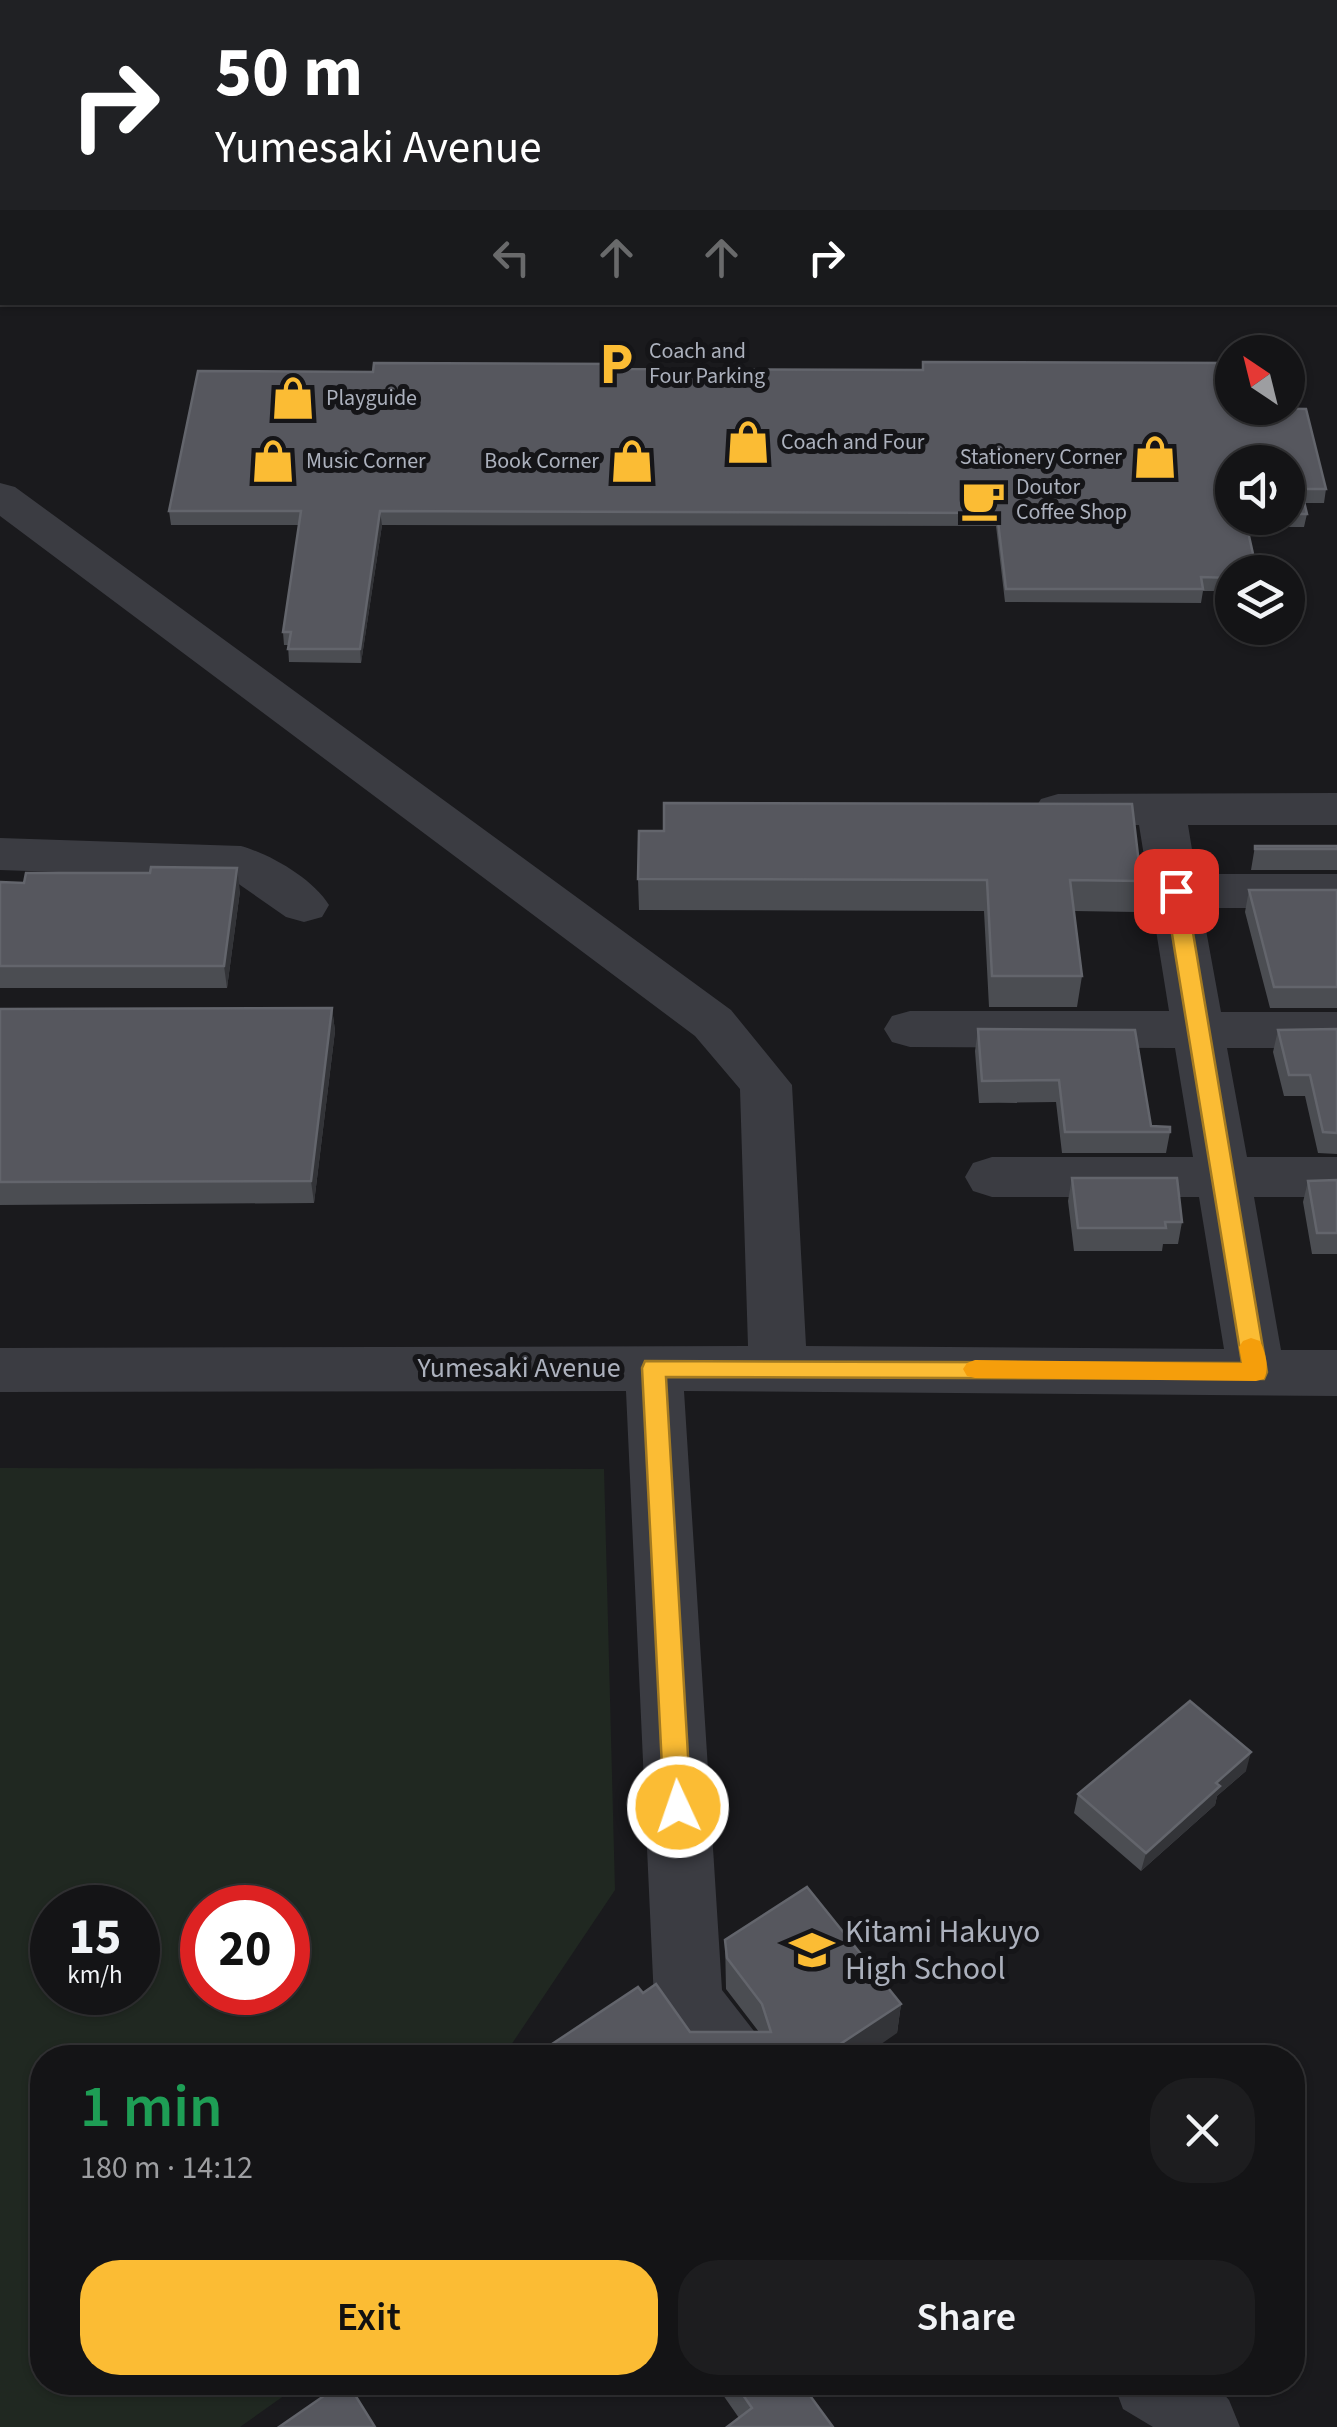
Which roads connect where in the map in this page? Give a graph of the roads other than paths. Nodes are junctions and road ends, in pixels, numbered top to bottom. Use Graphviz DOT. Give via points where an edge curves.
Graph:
graph roads {
  1 [pos="0,496"];
  2 [pos="1022,810"];
  3 [pos="1162,810"];
  4 [pos="1337,810"];
  5 [pos="0,854"];
  6 [pos="1176,891"];
  7 [pos="1337,892"];
  8 [pos="304,905"];
  9 [pos="910,1029"];
  10 [pos="1199,1030"];
  11 [pos="1337,1030"];
  12 [pos="992,1177"];
  13 [pos="1223,1177"];
  14 [pos="1337,1177"];
  15 [pos="654,1368"];
  16 [pos="778,1368"];
  17 [pos="0,1370"];
  18 [pos="1256,1372"];
  19 [pos="1337,1372"];
  20 [pos="722,2045"];
  21 [pos="1175,2395"];
  22 [pos="1202,2427"];
  1 -- 16 [label="street" via="713,1023 766,1085"];
  2 -- 3 [label="street"];
  3 -- 4 [label="street"];
  3 -- 6 [label="street"];
  5 -- 8 [label="street" via="241,862"];
  6 -- 7 [label="street"];
  6 -- 10 [label="street"];
  9 -- 10 [label="street"];
  10 -- 11 [label="street"];
  10 -- 13 [label="street"];
  12 -- 13 [label="street"];
  13 -- 14 [label="street"];
  13 -- 18 [label="street"];
  15 -- 16 [label="street, Yumesaki Avenue"];
  15 -- 17 [label="street, Yumesaki Avenue"];
  15 -- 20 [label="street" via="688,2000"];
  16 -- 18 [label="street, Yumesaki Avenue"];
  18 -- 19 [label="street, Yumesaki Avenue"];
  21 -- 22 [label="street"];
}
